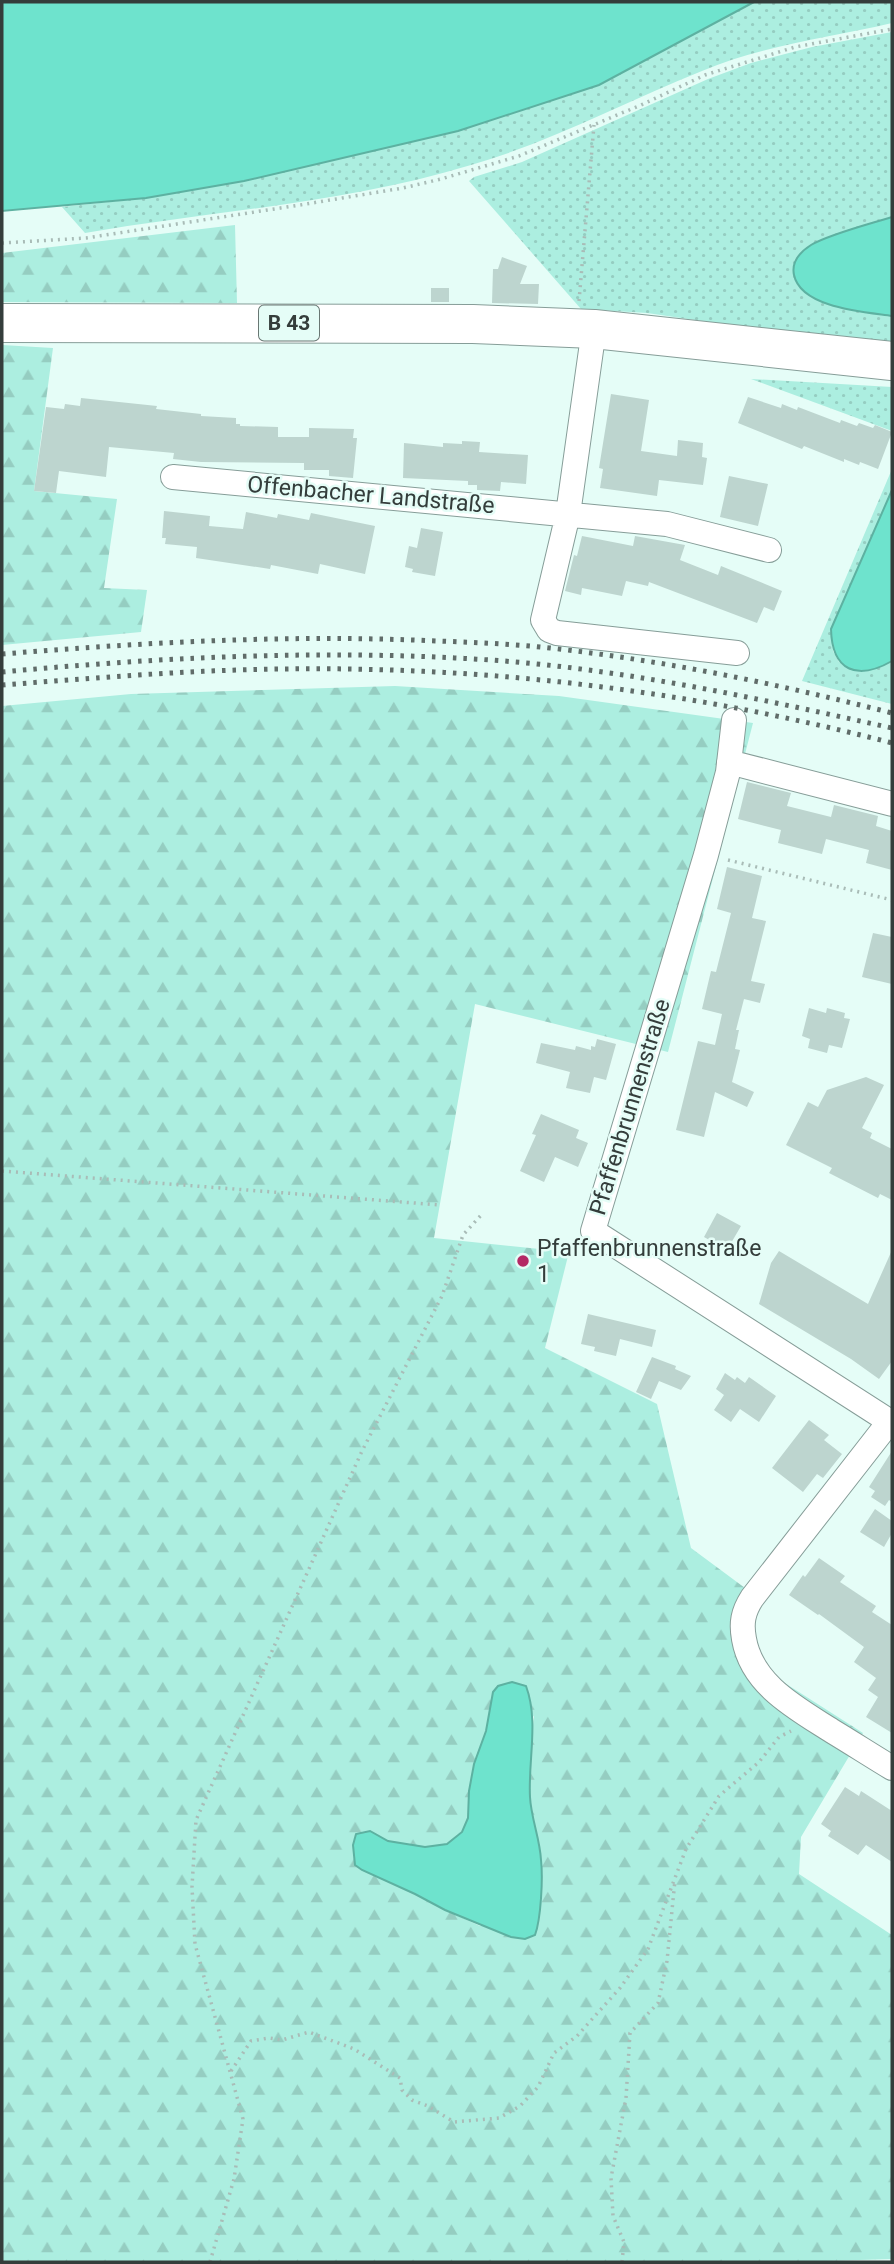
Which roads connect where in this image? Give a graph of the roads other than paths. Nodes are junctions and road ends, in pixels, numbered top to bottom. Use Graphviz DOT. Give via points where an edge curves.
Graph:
graph roads {
  1 [pos="2,323"];
  2 [pos="585,328"];
  3 [pos="892,361"];
  4 [pos="173,477"];
  5 [pos="568,514"];
  6 [pos="769,550"];
  7 [pos="737,653"];
  8 [pos="734,720"];
  9 [pos="729,762"];
  10 [pos="892,804"];
  11 [pos="891,1422"];
  12 [pos="892,1769"];
  1 -- 2 [label="main road, B 43"];
  2 -- 3 [label="main road, B 43"];
  2 -- 5 [label="street"];
  4 -- 5 [label="street, Offenbacher Landstraße"];
  5 -- 6 [label="street, Offenbacher Landstraße" via="667,524"];
  5 -- 7 [label="street" via="543,615 549,630"];
  8 -- 9 [label="street, Pfaffenbrunnenstraße"];
  9 -- 10 [label="street"];
  9 -- 11 [label="street, Pfaffenbrunnenstraße" via="706,855 593,1231"];
  11 -- 12 [label="street" via="752,1598 743,1617 746,1647 755,1671 780,1697"];
}
